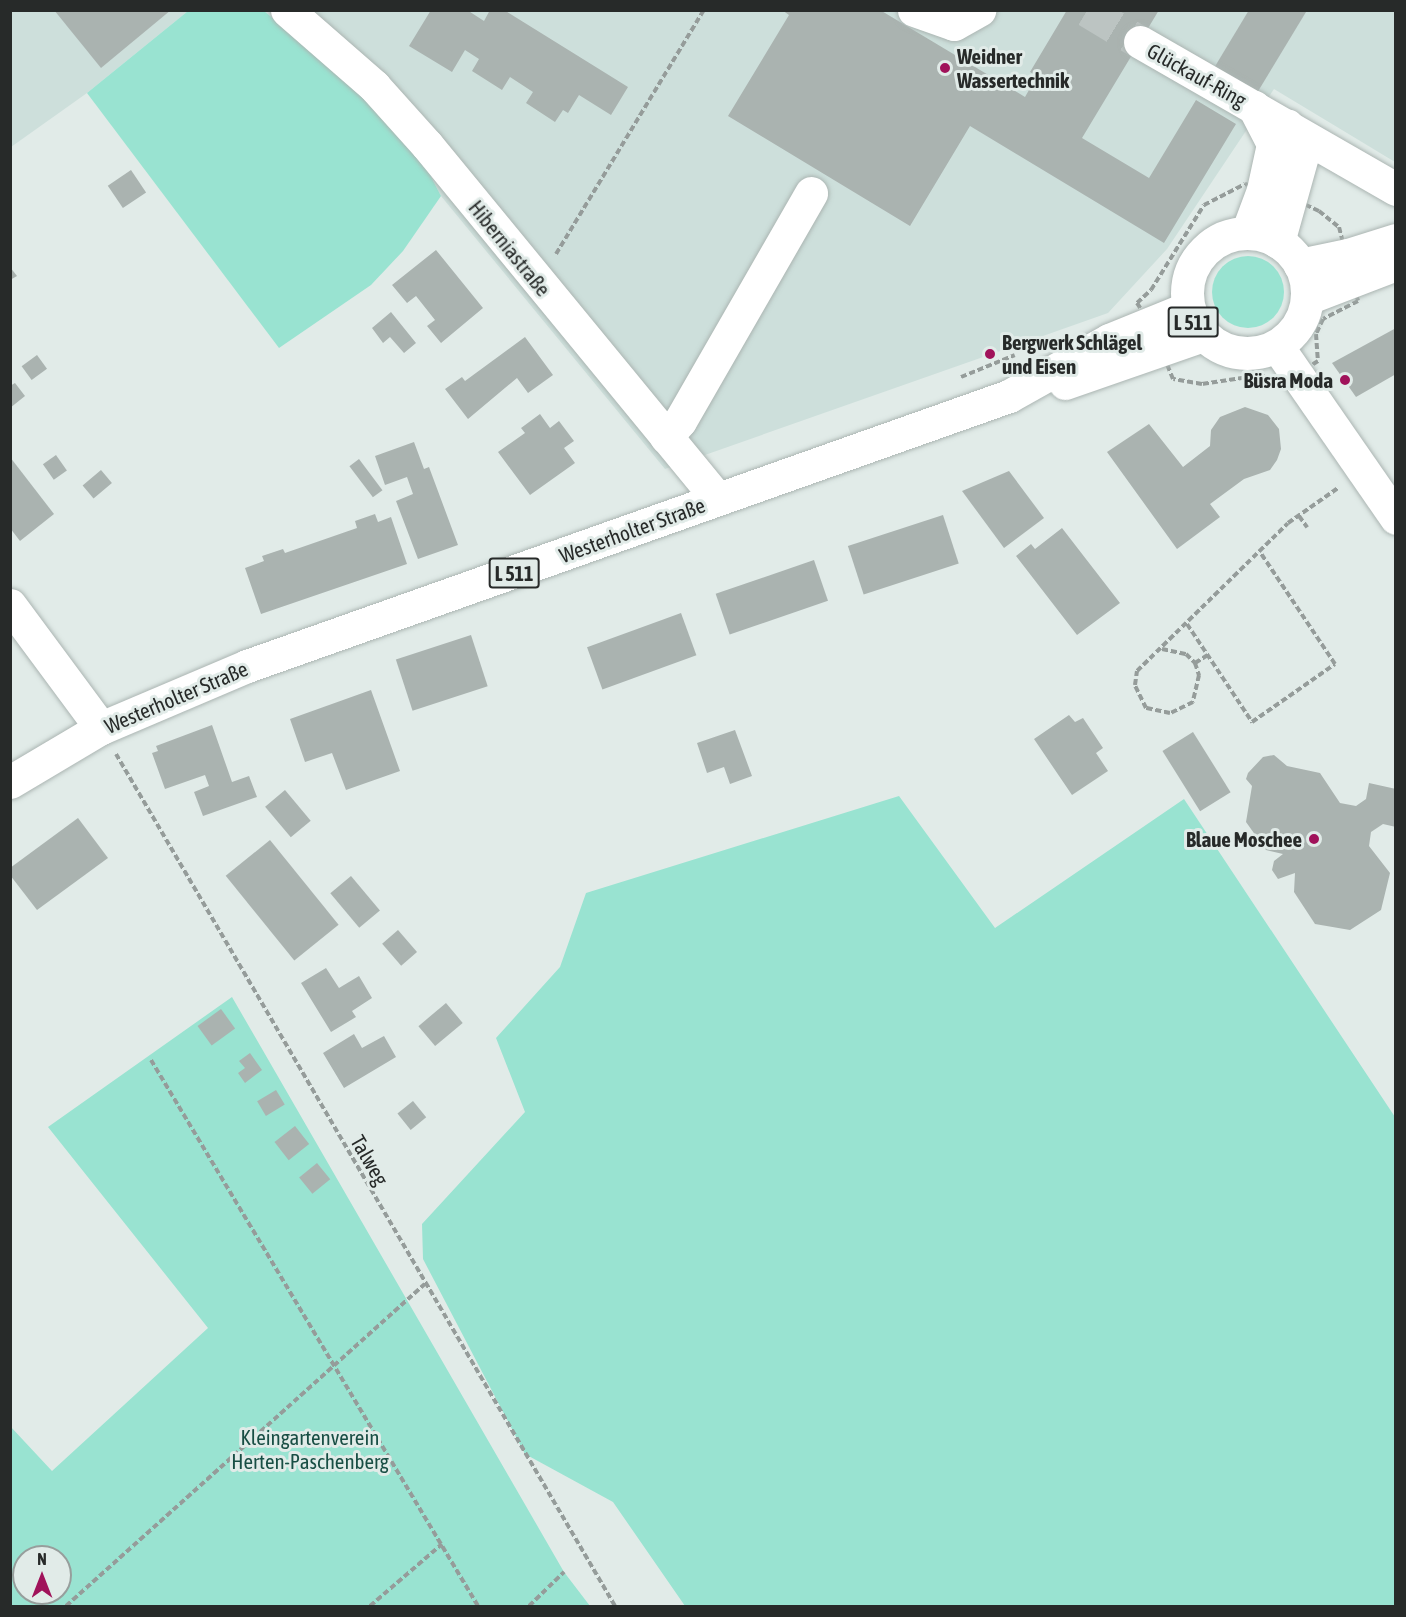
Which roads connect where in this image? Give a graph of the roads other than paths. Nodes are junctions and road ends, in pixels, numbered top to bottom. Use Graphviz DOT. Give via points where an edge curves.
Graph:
graph roads {
  1 [pos="287,10"];
  2 [pos="914,10"];
  3 [pos="979,10"];
  4 [pos="1140,42"];
  5 [pos="1254,107"];
  6 [pos="1287,125"];
  7 [pos="1395,189"];
  8 [pos="810,193"];
  9 [pos="1247,233"];
  10 [pos="1395,240"];
  11 [pos="1289,253"];
  12 [pos="1395,264"];
  13 [pos="1307,298"];
  14 [pos="1195,322"];
  15 [pos="1277,346"];
  16 [pos="666,437"];
  17 [pos="718,499"];
  18 [pos="1395,518"];
  19 [pos="10,605"];
  20 [pos="101,728"];
  21 [pos="10,782"];
  1 -- 16 [label="main road, Hiberniastraße" via="374,86 427,145"];
  2 -- 3 [label="main road" via="954,24"];
  4 -- 5 [label="main road, Glückauf-Ring"];
  5 -- 6 [label="main road, Glückauf-Ring"];
  5 -- 9 [label="main road, Glückauf-Ring" via="1273,144 1263,190"];
  6 -- 7 [label="main road, Glückauf-Ring"];
  6 -- 11 [label="main road" via="1302,156"];
  8 -- 16 [label="main road" via="680,421"];
  9 -- 11 [label="main road"];
  9 -- 14 [label="main road, L 511" via="1213,243 1199,256 1188,281"];
  10 -- 11 [label="main road" via="1348,255"];
  11 -- 13 [label="main road"];
  12 -- 13 [label="main road"];
  13 -- 15 [label="main road" via="1303,317 1293,334"];
  14 -- 15 [label="main road, L 511" via="1225,350 1243,353"];
  14 -- 17 [label="main road, Westerholter Straße / L 511" via="1056,386 1028,388"];
  15 -- 18 [label="main road"];
  16 -- 17 [label="main road, Hiberniastraße"];
  17 -- 20 [label="main road, Westerholter Straße / L 511" via="247,666"];
  19 -- 20 [label="main road"];
  20 -- 21 [label="main road, Westerholter Straße / L 511"];
}
